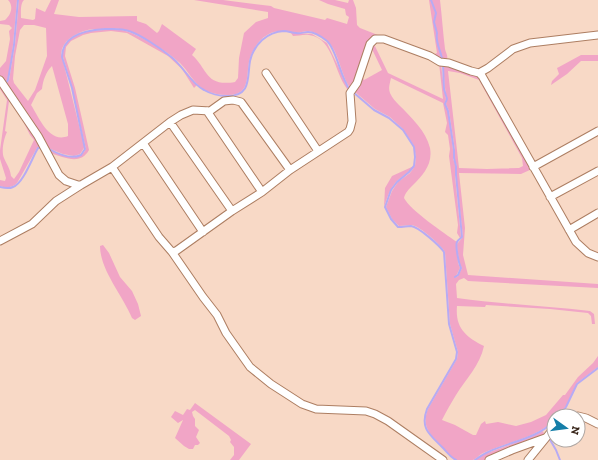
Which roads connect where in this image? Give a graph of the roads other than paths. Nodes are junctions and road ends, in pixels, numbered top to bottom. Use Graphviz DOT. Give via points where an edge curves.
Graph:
graph roads {
  1 [pos="598,35"];
  2 [pos="479,72"];
  3 [pos="266,73"];
  4 [pos="0,80"];
  5 [pos="206,111"];
  6 [pos="170,122"];
  7 [pos="598,131"];
  8 [pos="143,143"];
  9 [pos="318,151"];
  10 [pos="533,166"];
  11 [pos="112,167"];
  12 [pos="290,170"];
  13 [pos="598,171"];
  14 [pos="81,185"];
  15 [pos="262,192"];
  16 [pos="550,197"];
  17 [pos="232,211"];
  18 [pos="598,213"];
  19 [pos="569,230"];
  20 [pos="203,232"];
  21 [pos="0,241"];
  22 [pos="172,252"];
  23 [pos="598,257"];
  24 [pos="586,418"];
  25 [pos="598,424"];
  26 [pos="545,438"];
  27 [pos="443,460"];
  28 [pos="489,460"];
  29 [pos="528,460"];
  1 -- 2 [label="street" via="518,46"];
  2 -- 9 [label="street" via="440,62 384,39 376,39 370,44 357,83 350,93 350,129"];
  2 -- 10 [label="street"];
  3 -- 9 [label="street"];
  4 -- 14 [label="street" via="38,136 59,175 70,183"];
  5 -- 6 [label="street" via="188,112"];
  5 -- 12 [label="street" via="224,101 241,102"];
  5 -- 15 [label="street"];
  6 -- 8 [label="street"];
  6 -- 17 [label="street"];
  7 -- 10 [label="street"];
  8 -- 11 [label="street"];
  8 -- 20 [label="street"];
  9 -- 12 [label="street"];
  10 -- 16 [label="street"];
  11 -- 14 [label="street"];
  11 -- 22 [label="street"];
  12 -- 15 [label="street"];
  13 -- 16 [label="street"];
  14 -- 21 [label="street" via="56,201 32,224"];
  15 -- 17 [label="street"];
  16 -- 19 [label="street"];
  17 -- 20 [label="street"];
  18 -- 19 [label="street"];
  19 -- 23 [label="street" via="580,247"];
  20 -- 22 [label="street"];
  22 -- 27 [label="street" via="218,315 234,346 256,373 302,404 316,409 366,411 375,414"];
  24 -- 25 [label="street"];
  26 -- 28 [label="street"];
  26 -- 29 [label="street"];
}
